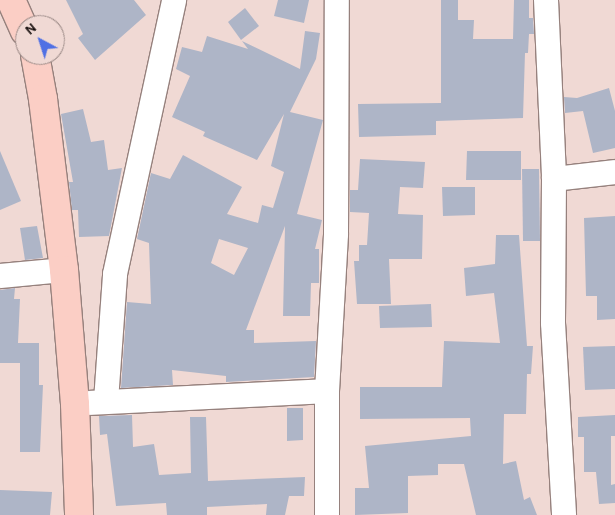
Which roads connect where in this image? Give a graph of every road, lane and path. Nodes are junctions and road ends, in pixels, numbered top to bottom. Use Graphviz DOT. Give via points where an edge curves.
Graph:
graph roads {
  1 [pos="12,0"];
  2 [pos="174,0"];
  3 [pos="337,0"];
  4 [pos="546,0"];
  5 [pos="18,15"];
  6 [pos="37,65"];
  7 [pos="615,172"];
  8 [pos="554,179"];
  9 [pos="64,270"];
  10 [pos="0,276"];
  11 [pos="327,391"];
  12 [pos="106,402"];
  13 [pos="75,404"];
  14 [pos="76,512"];
  15 [pos="327,515"];
  16 [pos="564,515"];
  1 -- 5 [label="main road"];
  2 -- 12 [label="street" via="115,274"];
  3 -- 11 [label="street" via="336,234"];
  4 -- 8 [label="street"];
  6 -- 9 [label="main road"];
  7 -- 8 [label="street"];
  8 -- 16 [label="street" via="553,323"];
  9 -- 10 [label="street"];
  9 -- 13 [label="main road"];
  11 -- 12 [label="street"];
  11 -- 15 [label="street"];
  12 -- 13 [label="street"];
  13 -- 14 [label="main road"];
}
